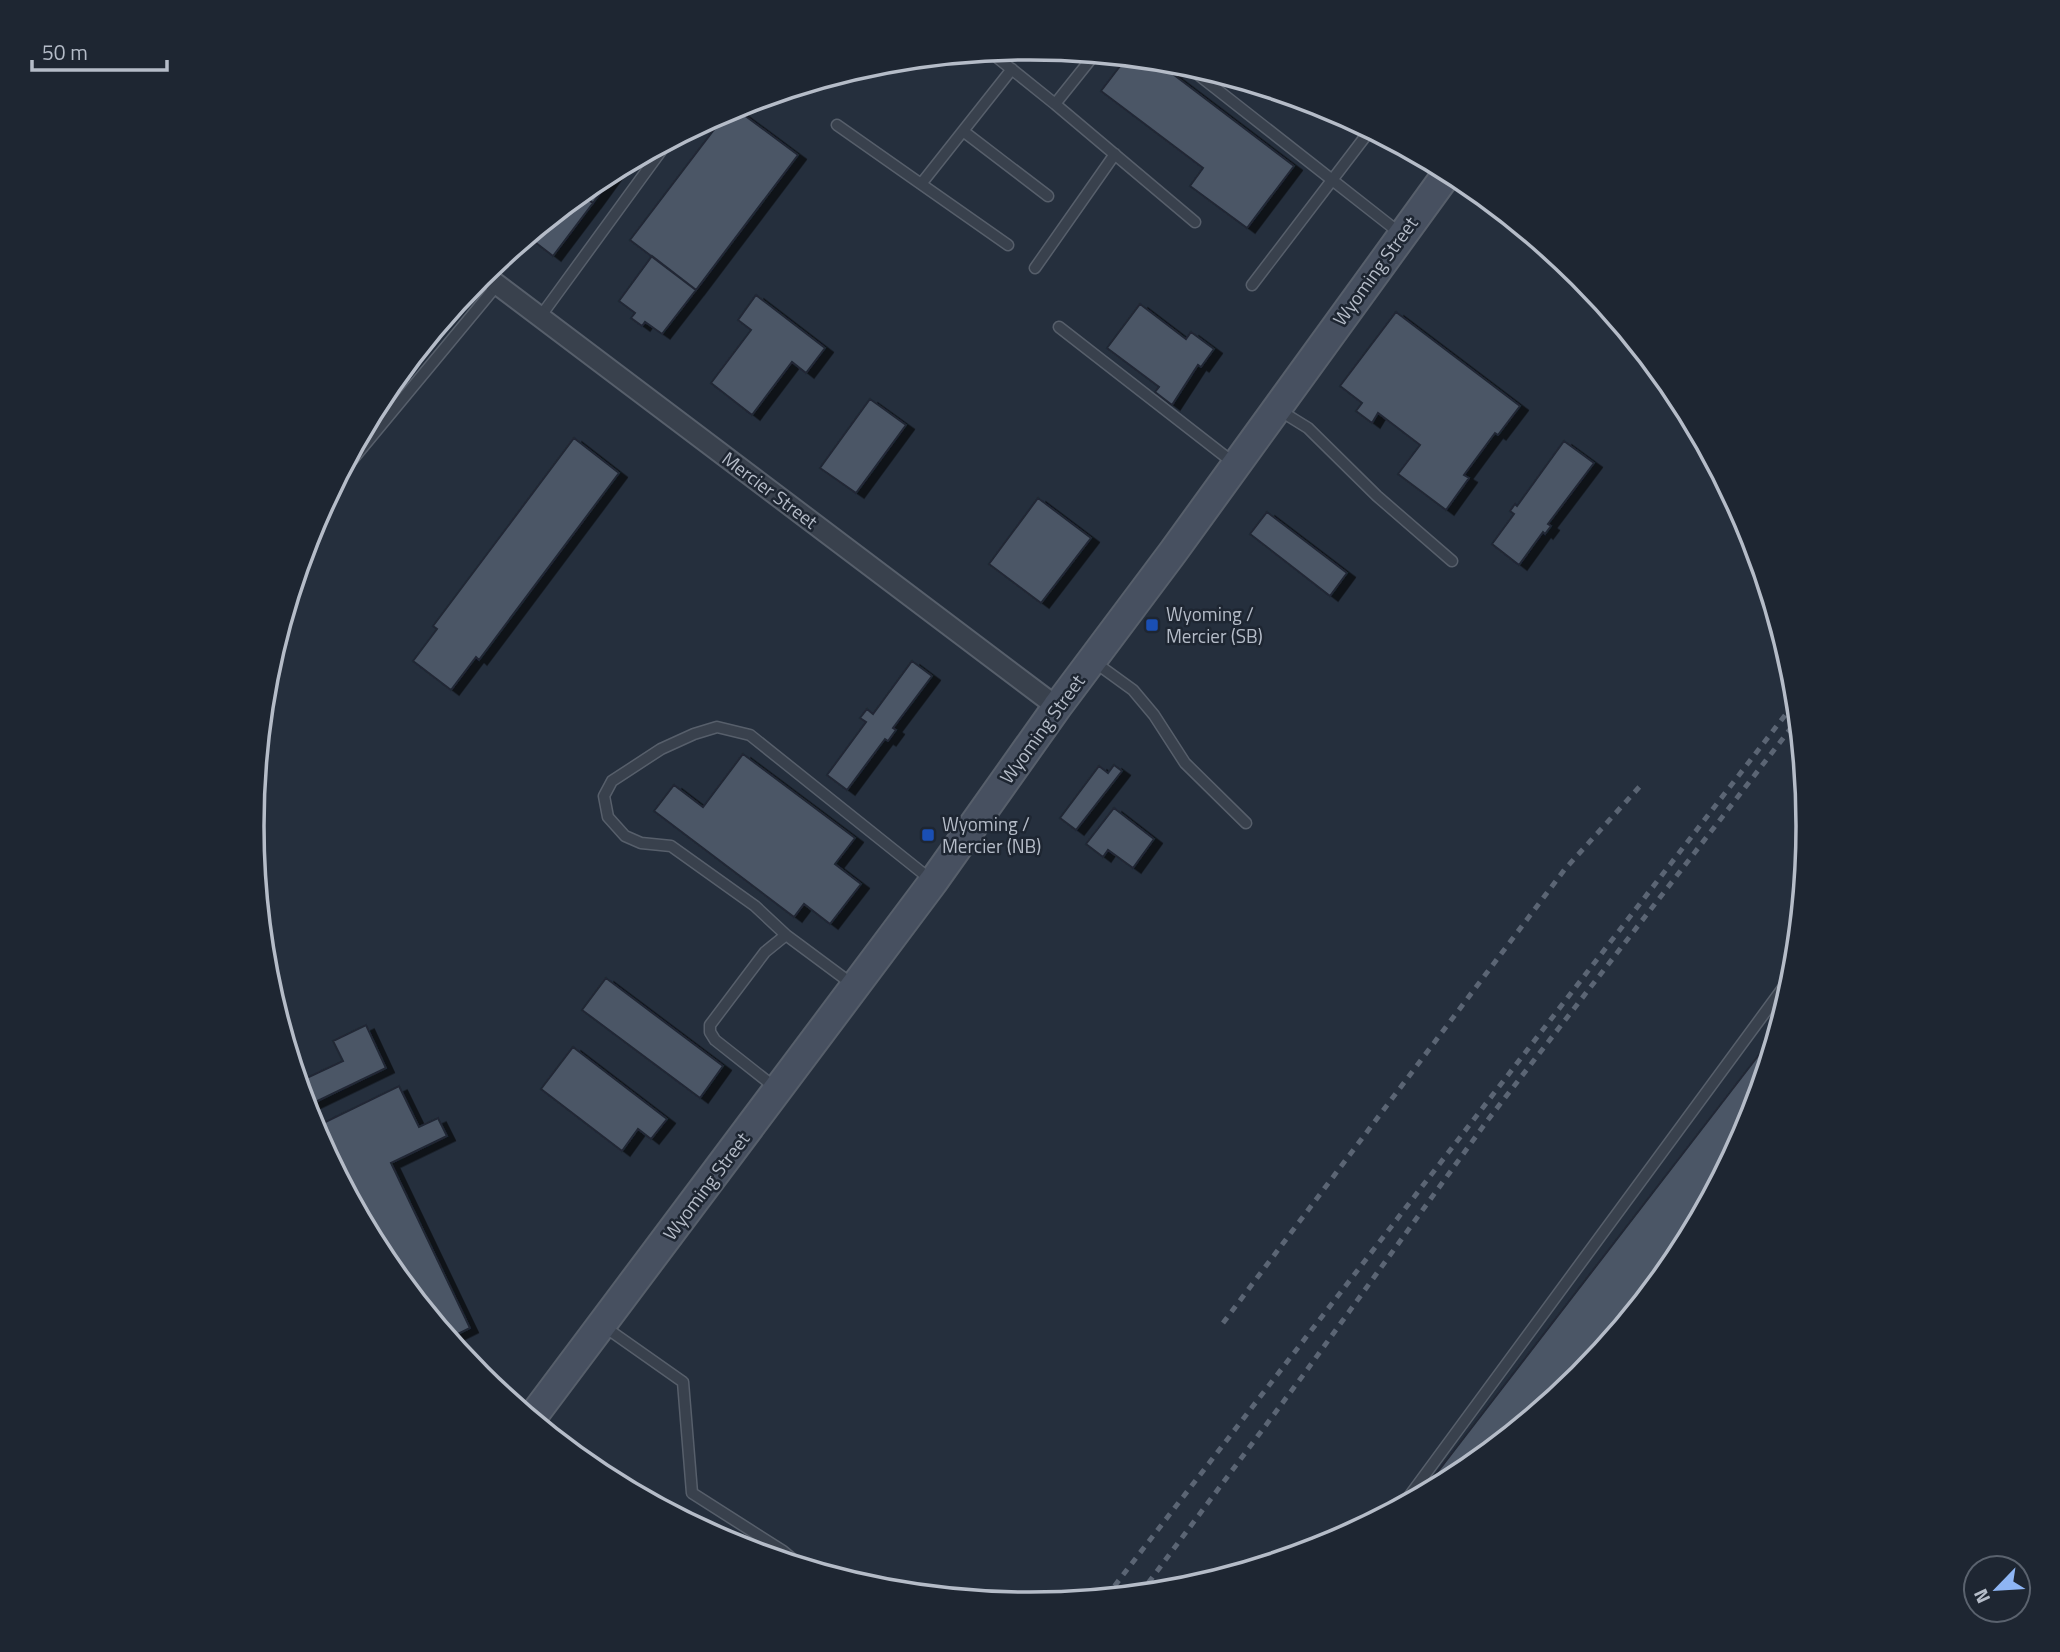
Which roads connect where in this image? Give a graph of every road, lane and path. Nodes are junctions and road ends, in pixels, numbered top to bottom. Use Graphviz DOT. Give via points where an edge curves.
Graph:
graph roads {
  1 [pos="1001,61"];
  2 [pos="1089,62"];
  3 [pos="1012,69"];
  4 [pos="1206,80"];
  5 [pos="1055,103"];
  6 [pos="837,125"];
  7 [pos="963,131"];
  8 [pos="1365,137"];
  9 [pos="1115,154"];
  10 [pos="657,157"];
  11 [pos="1333,180"];
  12 [pos="1442,180"];
  13 [pos="921,184"];
  14 [pos="1048,197"];
  15 [pos="1195,222"];
  16 [pos="1401,235"];
  17 [pos="1009,245"];
  18 [pos="1035,268"];
  19 [pos="492,280"];
  20 [pos="1252,285"];
  21 [pos="477,296"];
  22 [pos="540,317"];
  23 [pos="1059,327"];
  24 [pos="1276,408"];
  25 [pos="375,429"];
  26 [pos="1235,464"];
  27 [pos="1452,561"];
  28 [pos="1092,660"];
  29 [pos="1057,707"];
  30 [pos="1246,823"];
  31 [pos="933,882"];
  32 [pos="786,935"];
  33 [pos="855,986"];
  34 [pos="1777,996"];
  35 [pos="778,1089"];
  36 [pos="602,1324"];
  37 [pos="536,1412"];
  38 [pos="1414,1489"];
  39 [pos="766,1545"];
  1 -- 3 [label="lane"];
  2 -- 5 [label="lane"];
  3 -- 5 [label="lane"];
  3 -- 7 [label="lane"];
  4 -- 11 [label="lane"];
  5 -- 9 [label="lane"];
  6 -- 13 [label="lane"];
  7 -- 13 [label="lane"];
  7 -- 14 [label="lane"];
  8 -- 11 [label="lane"];
  9 -- 15 [label="lane"];
  9 -- 18 [label="lane"];
  10 -- 22 [label="lane"];
  11 -- 16 [label="lane"];
  11 -- 20 [label="lane"];
  12 -- 16 [label="main road, Wyoming Street"];
  13 -- 17 [label="lane"];
  16 -- 24 [label="main road, Wyoming Street"];
  19 -- 22 [label="street, Mercier Street"];
  21 -- 25 [label="lane"];
  22 -- 29 [label="street, Mercier Street"];
  23 -- 26 [label="lane"];
  24 -- 26 [label="main road, Wyoming Street"];
  24 -- 27 [label="lane" via="1308,428"];
  26 -- 28 [label="main road, Wyoming Street"];
  28 -- 29 [label="main road, Wyoming Street"];
  28 -- 30 [label="lane" via="1133,690 1185,763"];
  29 -- 31 [label="main road, Wyoming Street"];
  31 -- 32 [label="lane" via="750,735 717,727 694,734 612,780 604,796 608,817 625,836 671,846 755,906"];
  31 -- 33 [label="main road, Wyoming Street"];
  32 -- 33 [label="lane"];
  32 -- 35 [label="lane" via="765,952 710,1025 715,1040"];
  33 -- 35 [label="main road, Wyoming Street"];
  34 -- 38 [label="lane"];
  35 -- 36 [label="main road, Wyoming Street"];
  36 -- 37 [label="main road, Wyoming Street"];
  36 -- 39 [label="lane" via="683,1382 692,1493"];
}
